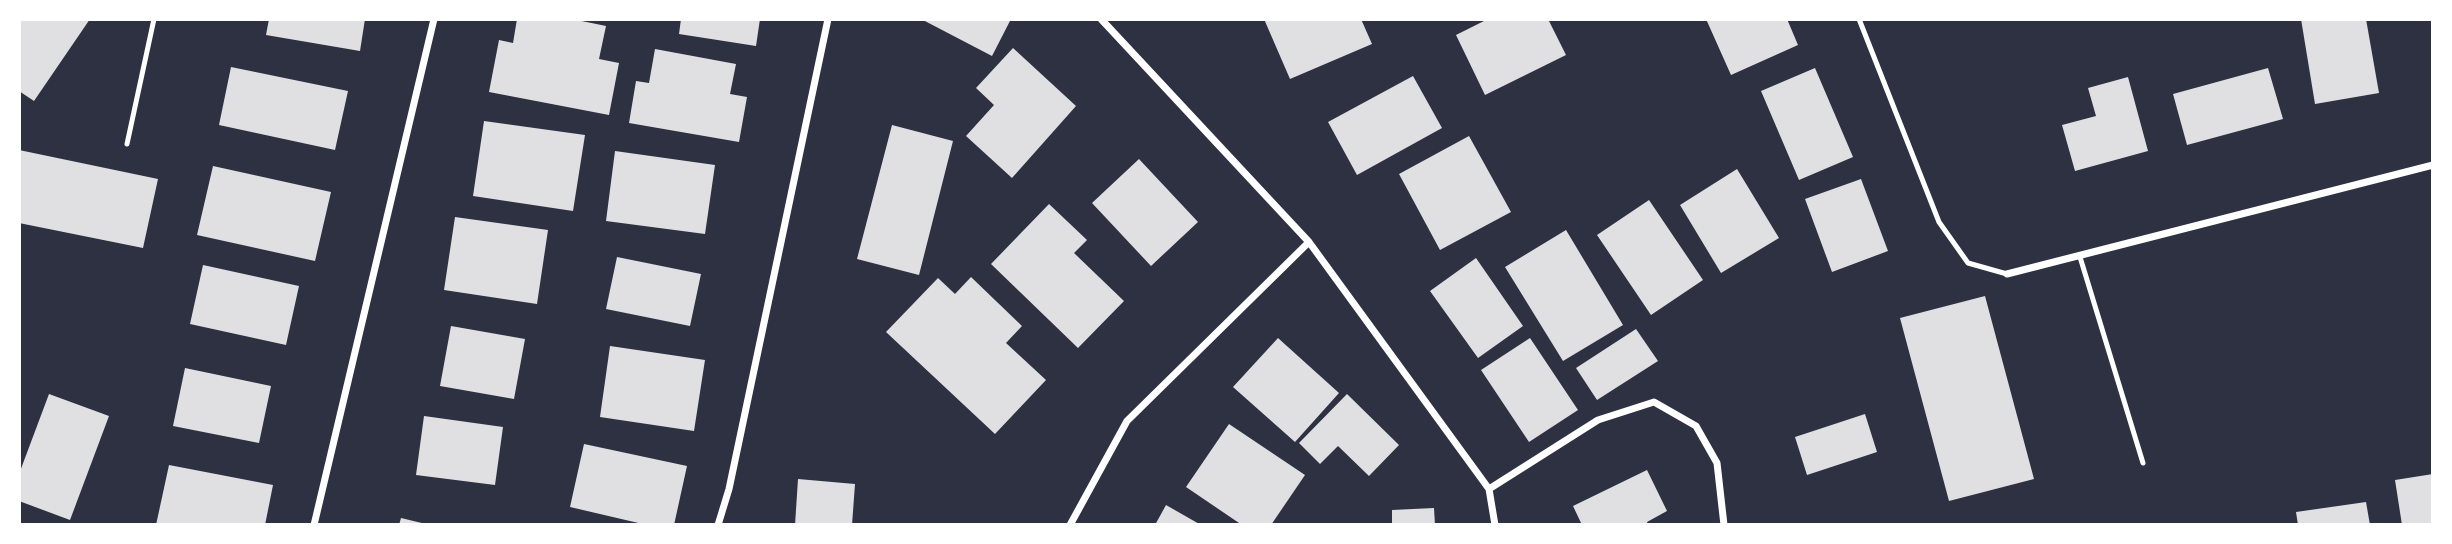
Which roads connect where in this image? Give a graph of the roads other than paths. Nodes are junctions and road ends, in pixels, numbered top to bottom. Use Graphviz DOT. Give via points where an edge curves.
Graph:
graph roads {
  1 [pos="154,19"];
  2 [pos="434,19"];
  3 [pos="828,19"];
  4 [pos="1101,19"];
  5 [pos="1858,19"];
  6 [pos="127,144"];
  7 [pos="2433,165"];
  8 [pos="1308,242"];
  9 [pos="2080,257"];
  10 [pos="2007,274"];
  11 [pos="2143,463"];
  12 [pos="1489,489"];
  13 [pos="314,525"];
  14 [pos="718,525"];
  15 [pos="1070,525"];
  16 [pos="1495,525"];
  17 [pos="1724,525"];
  1 -- 6 [label="lane"];
  2 -- 13 [label="street"];
  3 -- 14 [label="street"];
  4 -- 8 [label="street"];
  5 -- 10 [label="lane" via="1939,222 1968,263"];
  7 -- 9 [label="street"];
  8 -- 12 [label="street"];
  8 -- 15 [label="street" via="1127,421"];
  9 -- 10 [label="street"];
  9 -- 11 [label="lane"];
  12 -- 16 [label="street"];
  12 -- 17 [label="street" via="1598,420 1654,402 1696,426 1717,463"];
}
